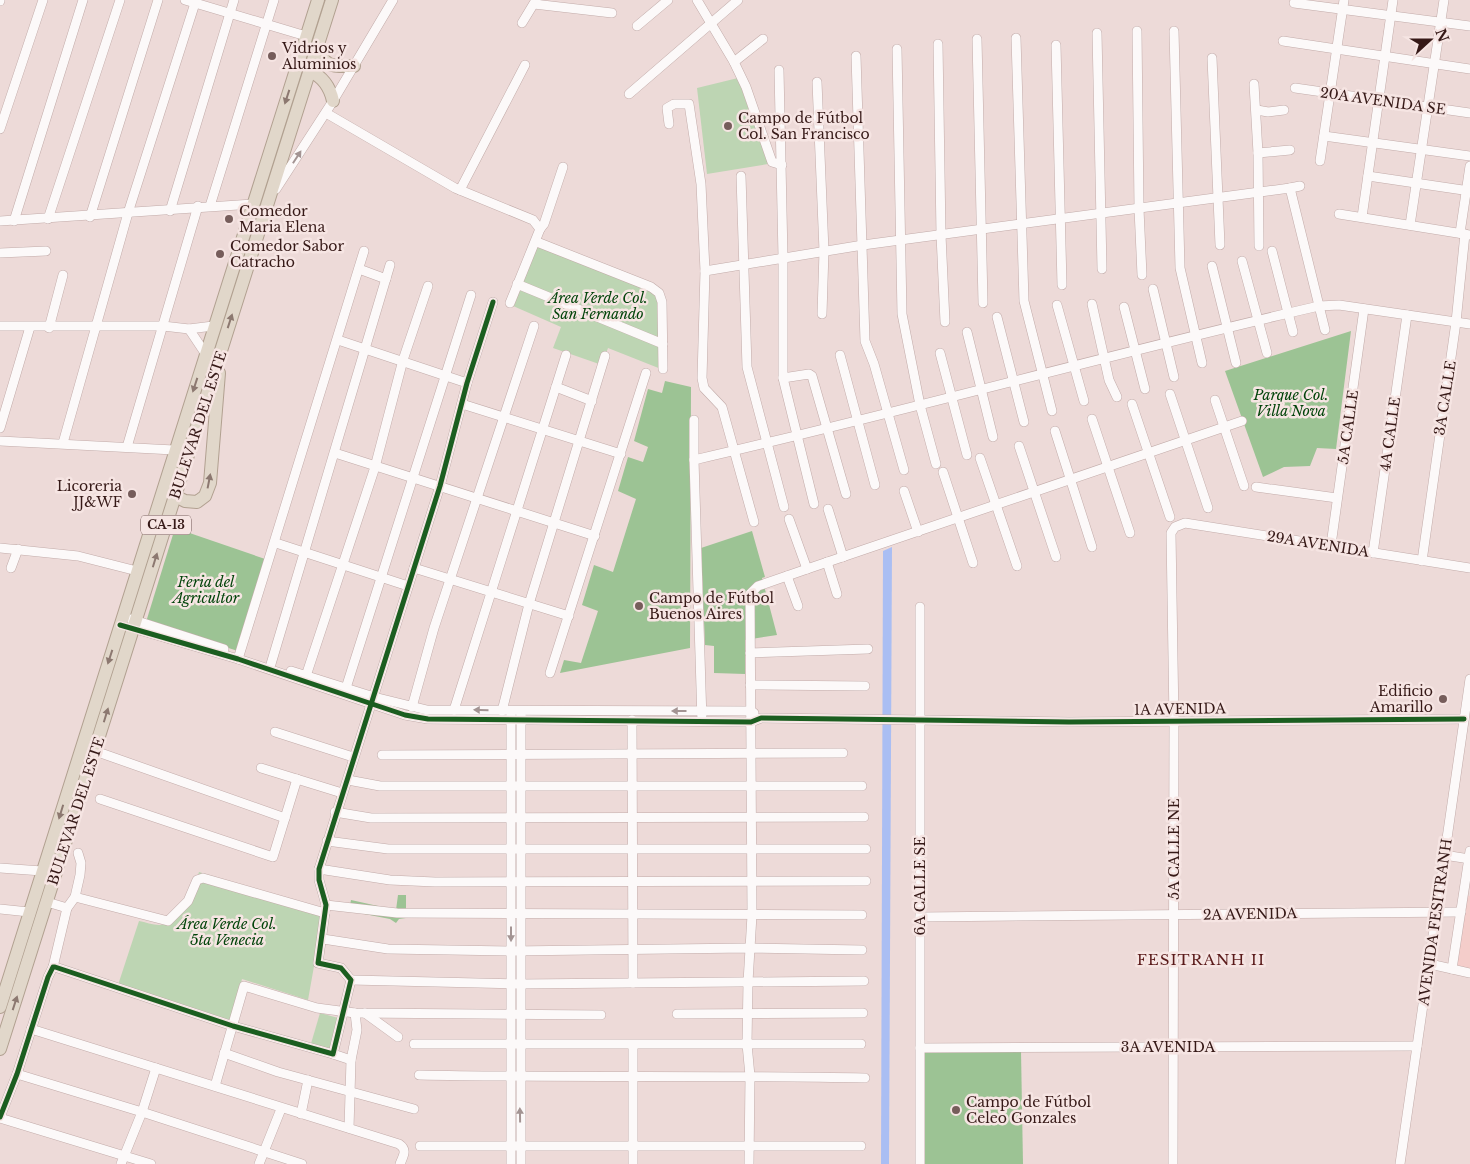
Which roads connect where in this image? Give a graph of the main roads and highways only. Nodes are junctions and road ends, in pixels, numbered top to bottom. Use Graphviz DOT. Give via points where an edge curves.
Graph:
graph roads {
  1 [pos="318,0"];
  2 [pos="332,0"];
  3 [pos="317,47"];
  4 [pos="330,66"];
  5 [pos="354,66"];
  6 [pos="310,71"];
  7 [pos="295,72"];
  8 [pos="333,101"];
  9 [pos="221,351"];
  10 [pos="188,404"];
  11 [pos="175,496"];
  12 [pos="0,1006"];
  13 [pos="0,1050"];
  1 -- 7 [label="highway, BULEVAR DEL ESTE / CA-13"];
  2 -- 3 [label="highway, BULEVAR DEL ESTE / CA-13"];
  3 -- 4 [label="highway" via="321,58"];
  3 -- 6 [label="highway, BULEVAR DEL ESTE / CA-13"];
  4 -- 5 [label="highway"];
  4 -- 6 [label="highway"];
  6 -- 7 [label="highway"];
  6 -- 8 [label="highway" via="320,75 331,91"];
  9 -- 6 [label="highway, BULEVAR DEL ESTE / CA-13, one-way"];
  7 -- 10 [label="highway, BULEVAR DEL ESTE / CA-13, one-way"];
  9 -- 11 [label="highway, BULEVAR DEL ESTE / CA-13"];
  11 -- 9 [label="highway, one-way" via="197,502 205,496 210,483"];
  10 -- 11 [label="highway" via="190,423 174,477"];
  10 -- 12 [label="highway, BULEVAR DEL ESTE / CA-13, one-way"];
  13 -- 11 [label="highway, BULEVAR DEL ESTE / CA-13, one-way"];
}
